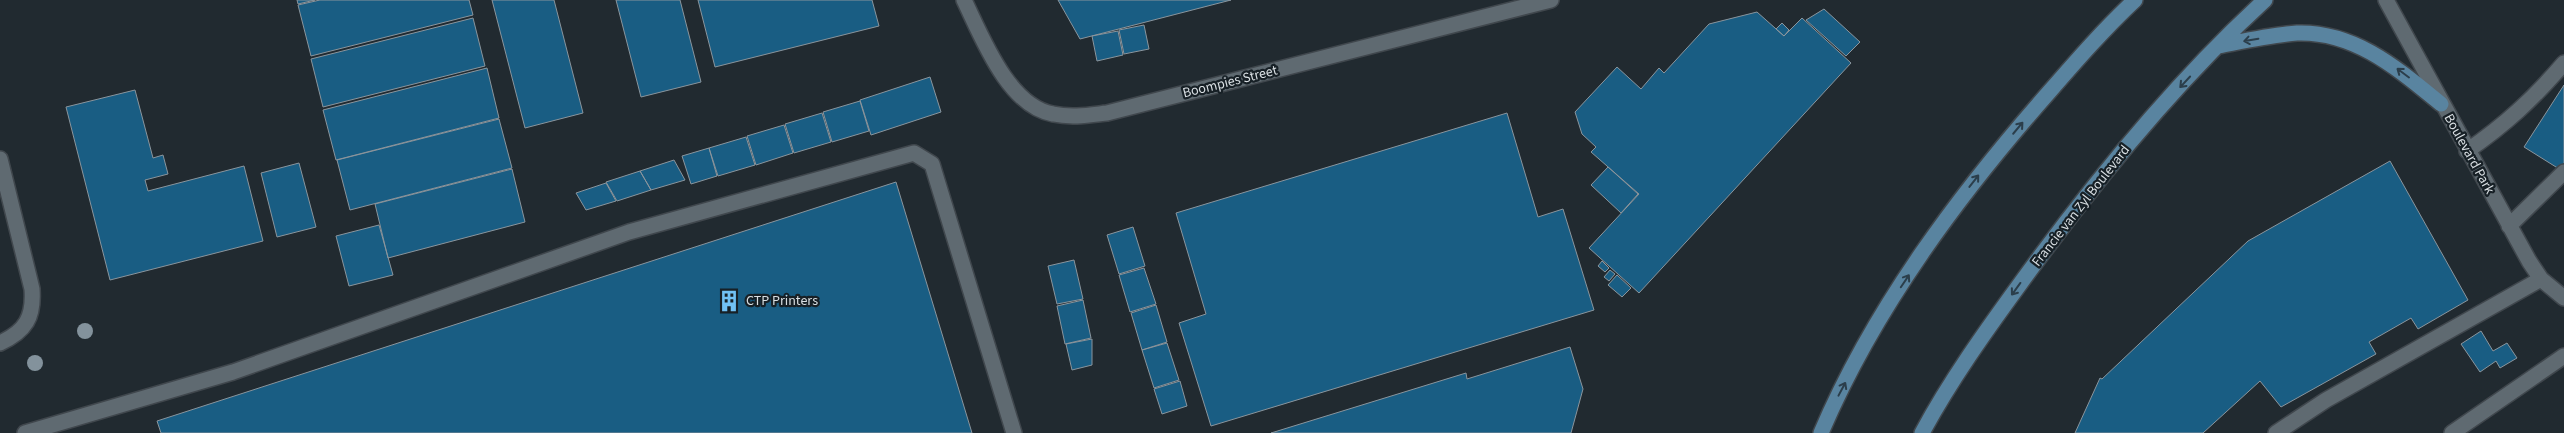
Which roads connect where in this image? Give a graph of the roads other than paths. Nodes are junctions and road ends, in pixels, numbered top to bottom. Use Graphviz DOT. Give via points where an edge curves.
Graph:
graph roads {
  1 [pos="964,0"];
  2 [pos="1551,0"];
  3 [pos="2135,0"];
  4 [pos="2265,0"];
  5 [pos="2386,0"];
  6 [pos="2218,46"];
  7 [pos="2564,63"];
  8 [pos="2441,104"];
  9 [pos="2468,151"];
  10 [pos="0,159"];
  11 [pos="2564,172"];
  12 [pos="2509,226"];
  13 [pos="2542,279"];
  14 [pos="2564,298"];
  15 [pos="0,343"];
  16 [pos="2564,356"];
  17 [pos="25,433"];
  18 [pos="1014,433"];
  19 [pos="1821,433"];
  20 [pos="1922,433"];
  21 [pos="2276,433"];
  22 [pos="2452,433"];
  1 -- 2 [label="street, Boompies Street" via="1002,74 1021,98 1051,114 1078,117 1107,113"];
  19 -- 3 [label="main road, one-way" via="1878,321 1962,197 2017,128 2110,22"];
  4 -- 6 [label="main road, Francie van Zyl Boulevard"];
  5 -- 8 [label="street, Boulevard Park"];
  8 -- 6 [label="main road, one-way" via="2401,70 2346,39 2297,34"];
  6 -- 20 [label="main road, Francie van Zyl Boulevard, one-way" via="2144,126 2056,234 1974,348"];
  7 -- 9 [label="street" via="2505,125"];
  8 -- 9 [label="street, Boulevard Park"];
  9 -- 12 [label="street, Boulevard Park"];
  10 -- 15 [label="street" via="32,289 33,306 26,325"];
  11 -- 12 [label="street"];
  12 -- 13 [label="street, Boulevard Park"];
  13 -- 14 [label="street, Boulevard Park"];
  13 -- 21 [label="street" via="2326,400"];
  16 -- 22 [label="street"];
  17 -- 18 [label="street" via="233,372 628,232 914,153 932,164"];
}
